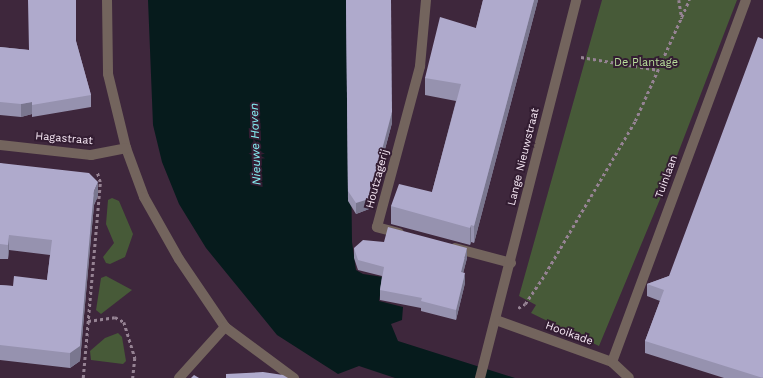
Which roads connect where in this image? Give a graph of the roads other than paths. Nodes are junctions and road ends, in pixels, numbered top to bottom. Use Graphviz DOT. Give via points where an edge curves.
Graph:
graph roads {
  1 [pos="107,0"];
  2 [pos="426,0"];
  3 [pos="576,0"];
  4 [pos="746,0"];
  5 [pos="0,146"];
  6 [pos="126,148"];
  7 [pos="407,235"];
  8 [pos="444,245"];
  9 [pos="511,263"];
  10 [pos="496,320"];
  11 [pos="225,327"];
  12 [pos="612,362"];
  13 [pos="179,378"];
  14 [pos="294,378"];
  15 [pos="480,378"];
  16 [pos="629,378"];
  1 -- 6 [label="street" via="108,74"];
  2 -- 7 [label="street, Houtzagerij" via="420,66 377,228"];
  3 -- 9 [label="street, Lange Nieuwstraat"];
  4 -- 12 [label="street, Tuinlaan"];
  5 -- 6 [label="street, Hagastraat" via="91,155"];
  6 -- 11 [label="street" via="144,197 179,259"];
  8 -- 9 [label="street"];
  9 -- 10 [label="street, Lange Nieuwstraat"];
  10 -- 12 [label="street, Hooikade"];
  10 -- 15 [label="street, Lange Nieuwstraat"];
  11 -- 13 [label="street"];
  11 -- 14 [label="street"];
  12 -- 16 [label="street, Hooikade"];
}
